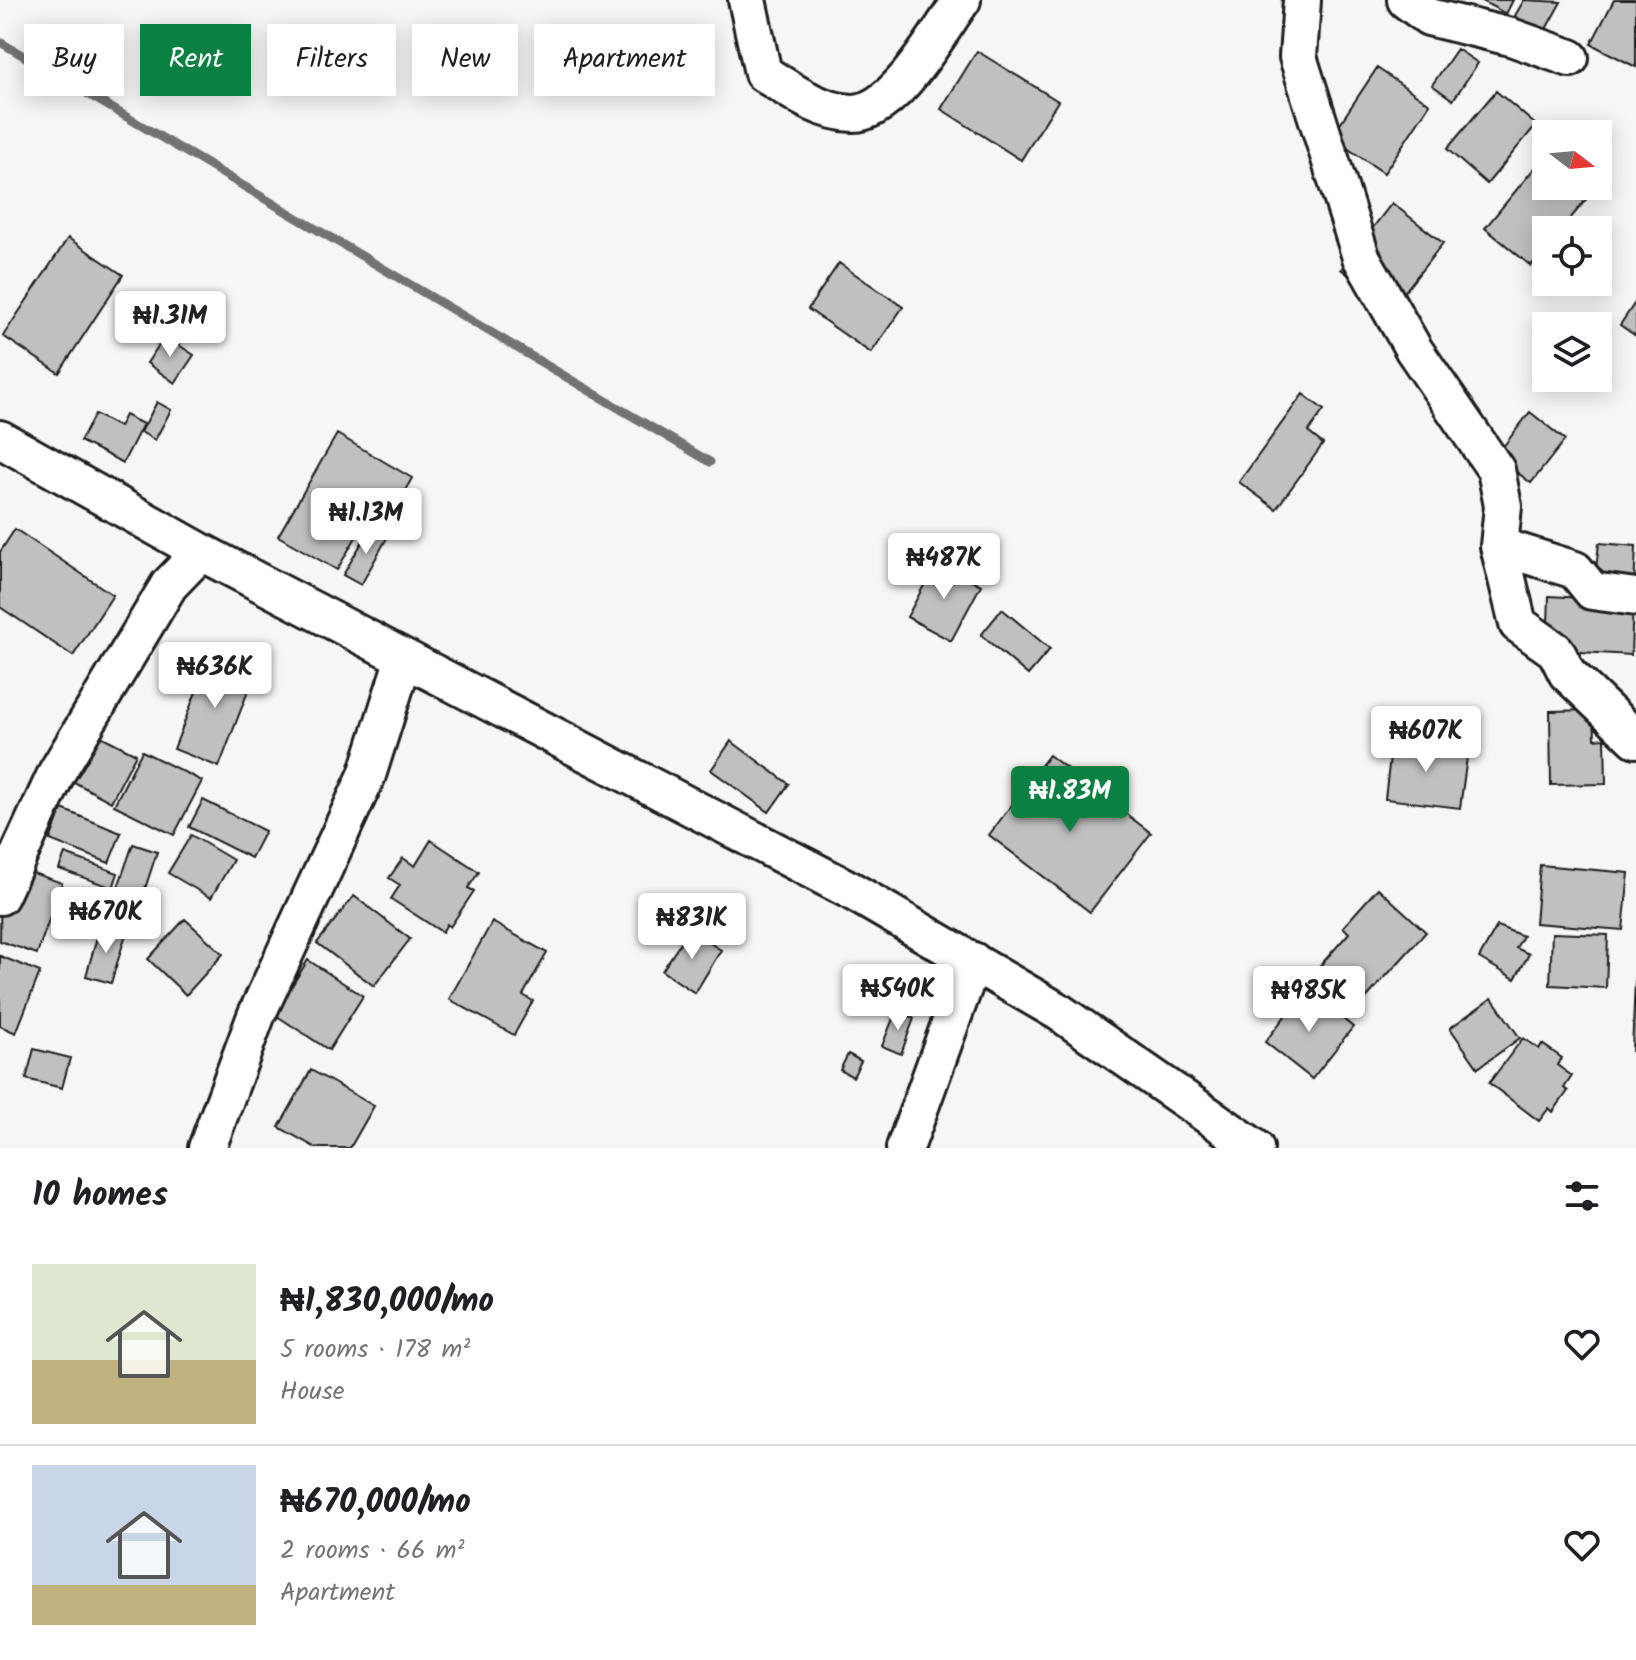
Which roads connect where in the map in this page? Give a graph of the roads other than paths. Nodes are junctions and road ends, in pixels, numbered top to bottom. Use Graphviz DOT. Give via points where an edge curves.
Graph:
graph roads {
  1 [pos="747,0"];
  2 [pos="962,0"];
  3 [pos="1302,0"];
  4 [pos="1406,0"];
  5 [pos="1570,58"];
  6 [pos="0,439"];
  7 [pos="1499,546"];
  8 [pos="201,552"];
  9 [pos="1636,597"];
  10 [pos="404,658"];
  11 [pos="1636,739"];
  12 [pos="0,896"];
  13 [pos="973,961"];
  14 [pos="207,1148"];
  15 [pos="905,1148"];
  16 [pos="1255,1148"];
  1 -- 2 [label="street" via="763,73 807,101 855,113 893,96"];
  3 -- 7 [label="street" via="1298,57 1361,257 1414,350 1496,470 1503,506"];
  4 -- 5 [label="street" via="1429,17"];
  6 -- 8 [label="street"];
  7 -- 9 [label="street" via="1575,570 1592,591"];
  7 -- 11 [label="street" via="1518,624 1556,651 1567,673"];
  8 -- 10 [label="street"];
  8 -- 12 [label="street" via="169,585 57,772"];
  10 -- 13 [label="street" via="836,882"];
  10 -- 14 [label="street" via="367,775 256,1016"];
  13 -- 15 [label="street"];
  13 -- 16 [label="street" via="1059,1012"];
}
